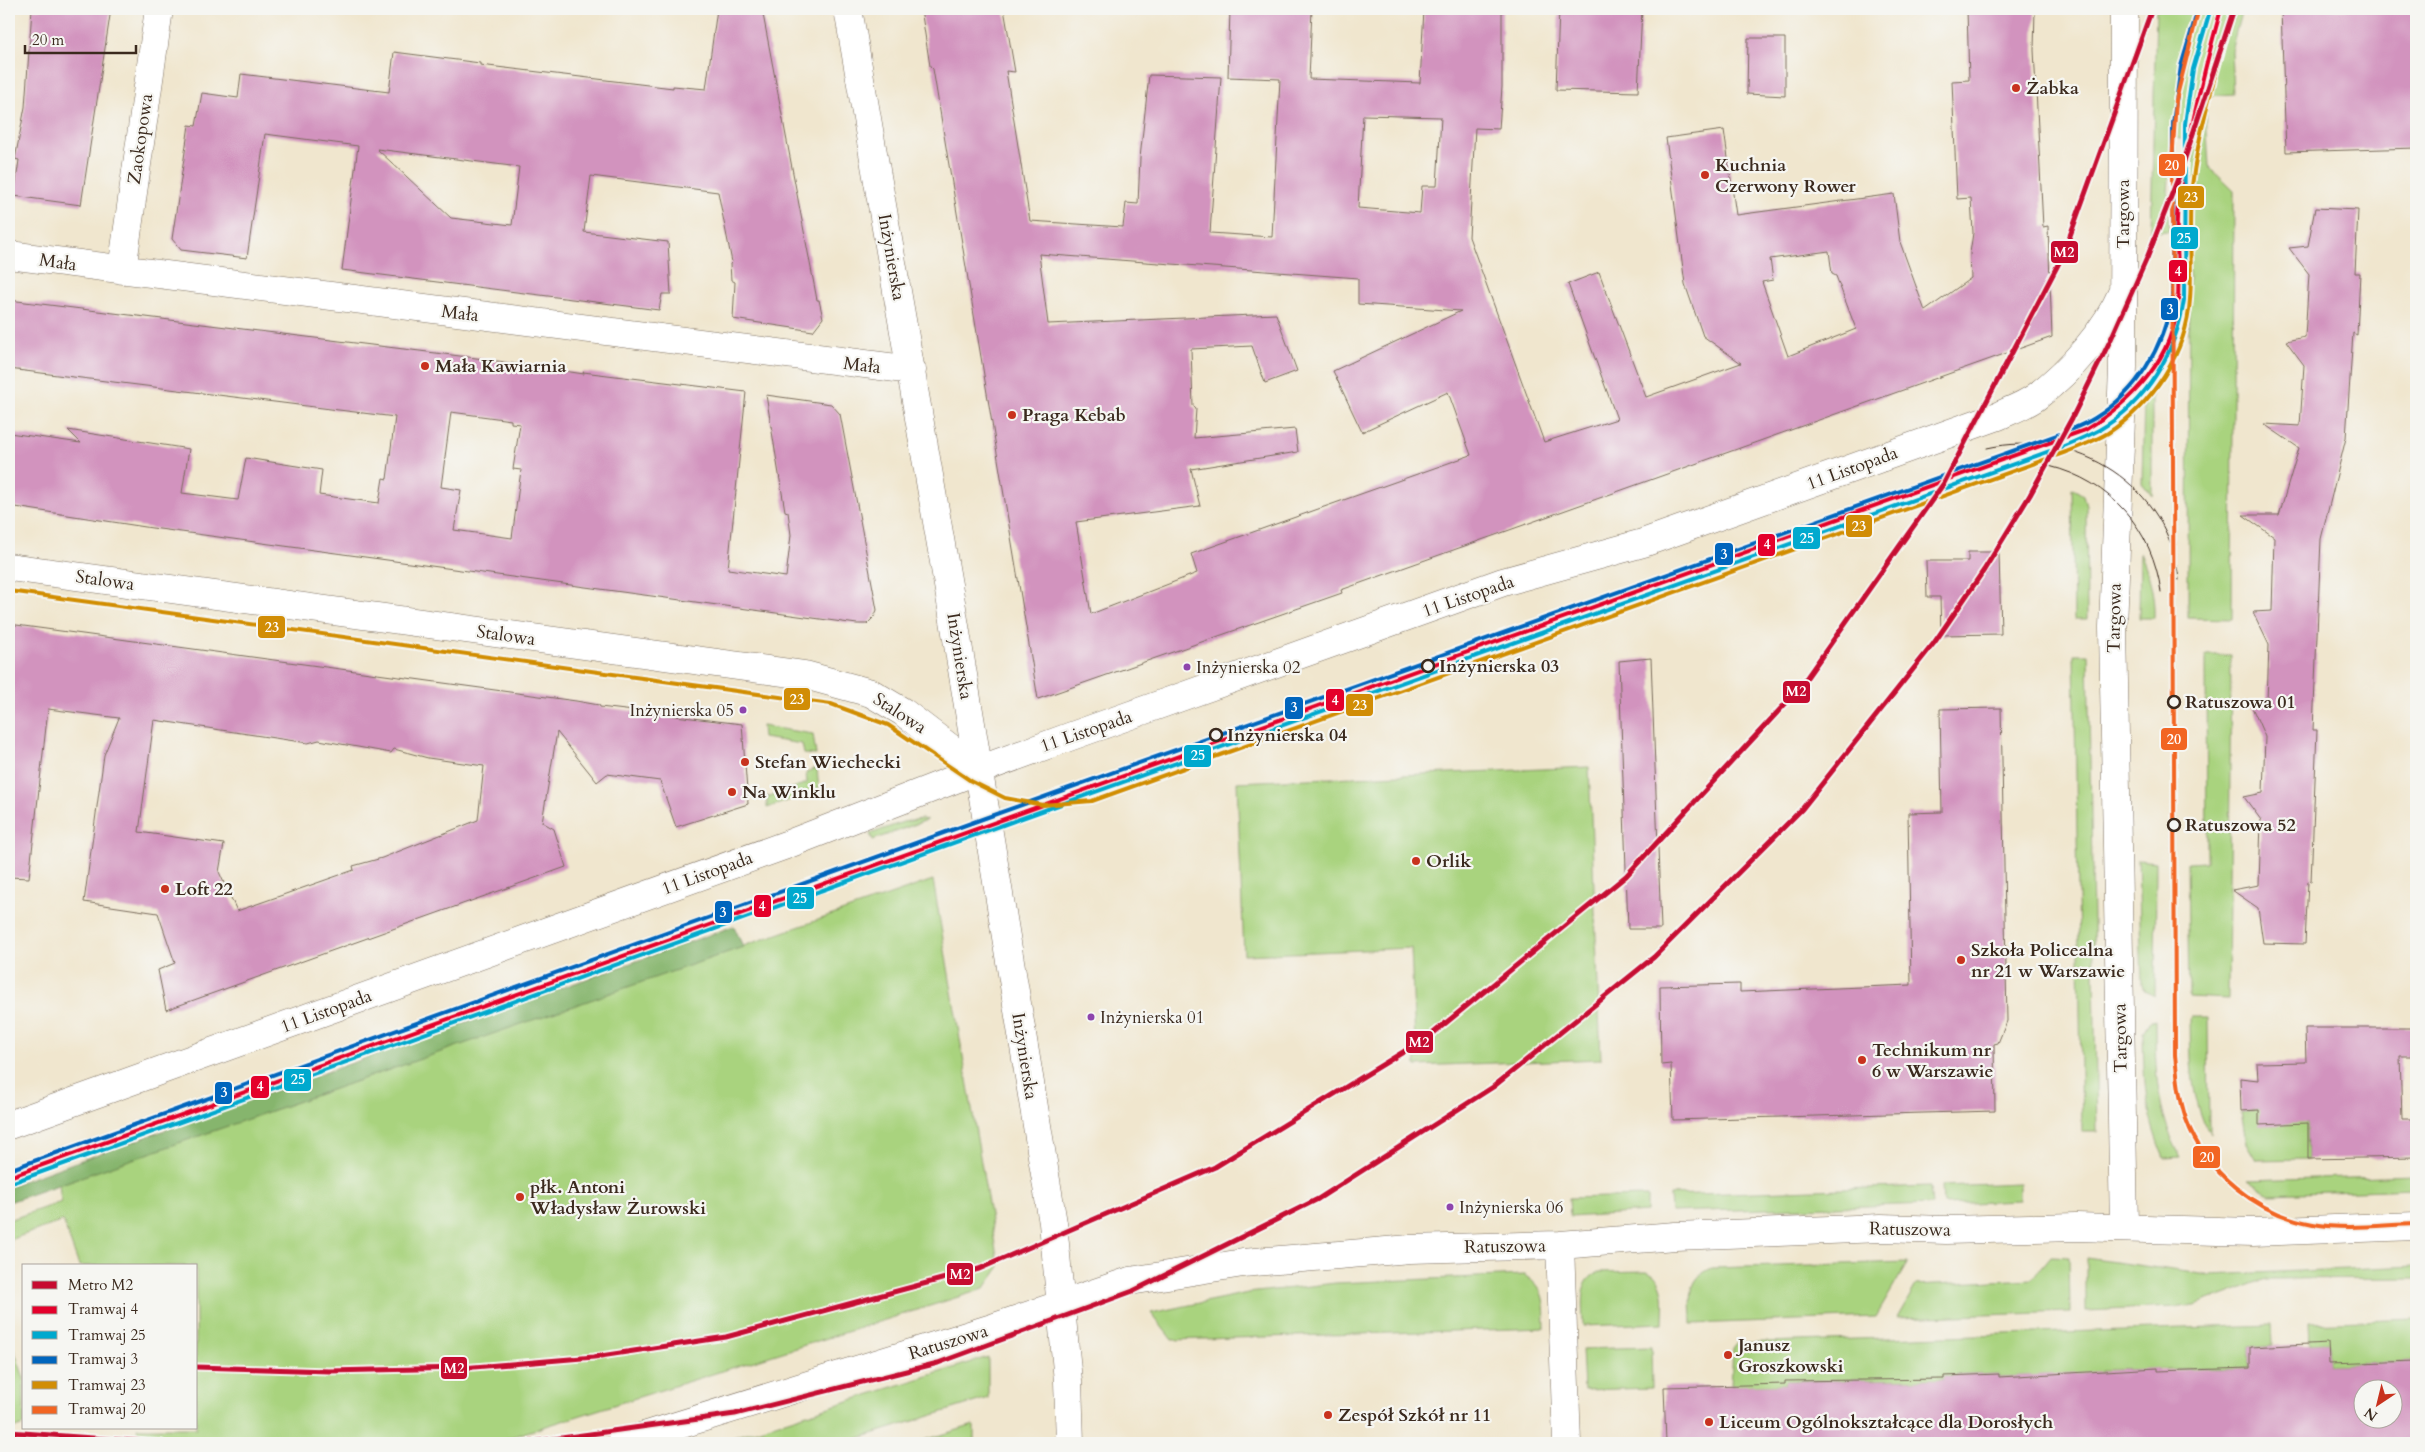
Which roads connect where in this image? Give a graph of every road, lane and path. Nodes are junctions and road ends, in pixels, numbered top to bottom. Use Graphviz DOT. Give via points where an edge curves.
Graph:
graph roads {
  1 [pos="159,9"];
  2 [pos="848,9"];
  3 [pos="2124,9"];
  4 [pos="9,255"];
  5 [pos="122,270"];
  6 [pos="2123,290"];
  7 [pos="912,370"];
  8 [pos="9,567"];
  9 [pos="979,770"];
  10 [pos="9,1125"];
  11 [pos="2416,1226"];
  12 [pos="2124,1228"];
  13 [pos="1560,1245"];
  14 [pos="1061,1304"];
  15 [pos="621,1443"];
  16 [pos="1070,1443"];
  17 [pos="1568,1443"];
  1 -- 5 [label="street, Zaokopowa"];
  2 -- 7 [label="street, Inżynierska"];
  3 -- 6 [label="street, Targowa"];
  4 -- 5 [label="street, Mała"];
  5 -- 7 [label="street, Mała"];
  6 -- 9 [label="street, 11 Listopada" via="2116,309 2104,326 2061,375 2036,397 1998,416 1643,543 1503,582"];
  6 -- 12 [label="street, Targowa" via="2123,375 2113,628"];
  7 -- 9 [label="street, Inżynierska"];
  8 -- 9 [label="street, Stalowa" via="805,675 871,693 903,712"];
  9 -- 10 [label="street, 11 Listopada" via="786,845"];
  9 -- 14 [label="street, Inżynierska" via="1053,1223"];
  11 -- 12 [label="street, Ratuszowa" via="2252,1232"];
  12 -- 13 [label="street, Ratuszowa" via="1881,1228"];
  13 -- 14 [label="street, Ratuszowa" via="1410,1249 1243,1263 1130,1281"];
  13 -- 17 [label="street"];
  14 -- 15 [label="street, Ratuszowa"];
  14 -- 16 [label="street, Inżynierska"];
}
